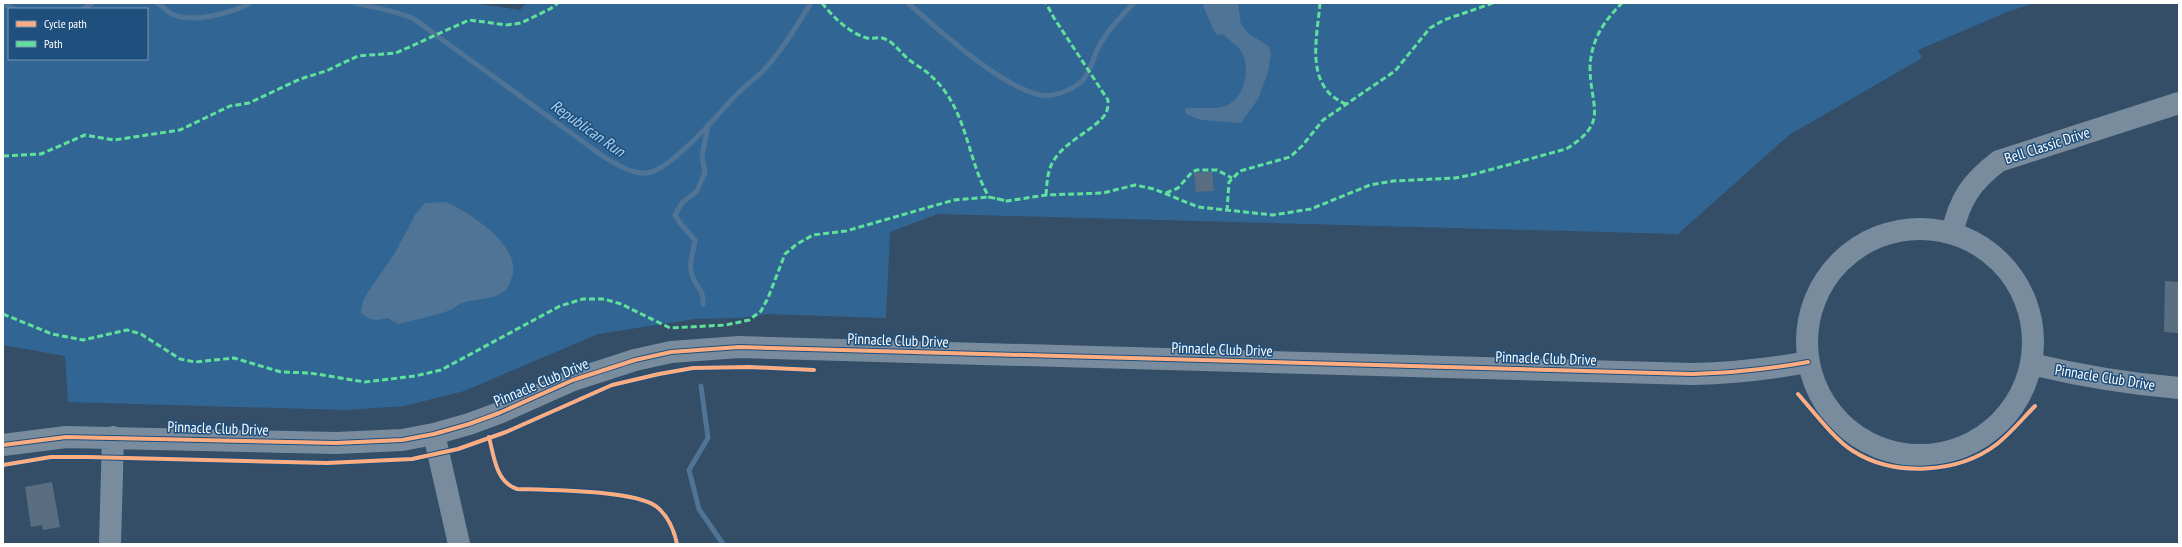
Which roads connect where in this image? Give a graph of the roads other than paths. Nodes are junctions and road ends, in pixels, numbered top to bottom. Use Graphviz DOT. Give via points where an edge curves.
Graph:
graph roads {
  1 [pos="2179,103"];
  2 [pos="1952,233"];
  3 [pos="1808,362"];
  4 [pos="2031,364"];
  5 [pos="2179,388"];
  6 [pos="434,434"];
  7 [pos="113,437"];
  8 [pos="3,445"];
  9 [pos="110,544"];
  10 [pos="459,544"];
  1 -- 2 [label="street, Bell Classic Drive" via="1999,160 1979,176 1967,192 1957,212"];
  2 -- 3 [label="street" via="1921,229 1893,232 1867,242 1840,261 1828,276 1812,307 1806,342"];
  2 -- 4 [label="street" via="1988,251 2006,267 2018,284 2032,320 2034,343"];
  3 -- 4 [label="street" via="1818,391 1840,422 1868,443 1909,455 1934,454 1956,449 1994,428 2018,399"];
  3 -- 6 [label="street, Pinnacle Club Drive" via="1731,373 1692,374 704,348 671,352 604,369 499,413"];
  4 -- 5 [label="street, Pinnacle Club Drive" via="2135,385"];
  6 -- 7 [label="street, Pinnacle Club Drive" via="402,440 336,443"];
  6 -- 10 [label="street"];
  7 -- 8 [label="street, Pinnacle Club Drive" via="66,437"];
  7 -- 9 [label="street"];
}
